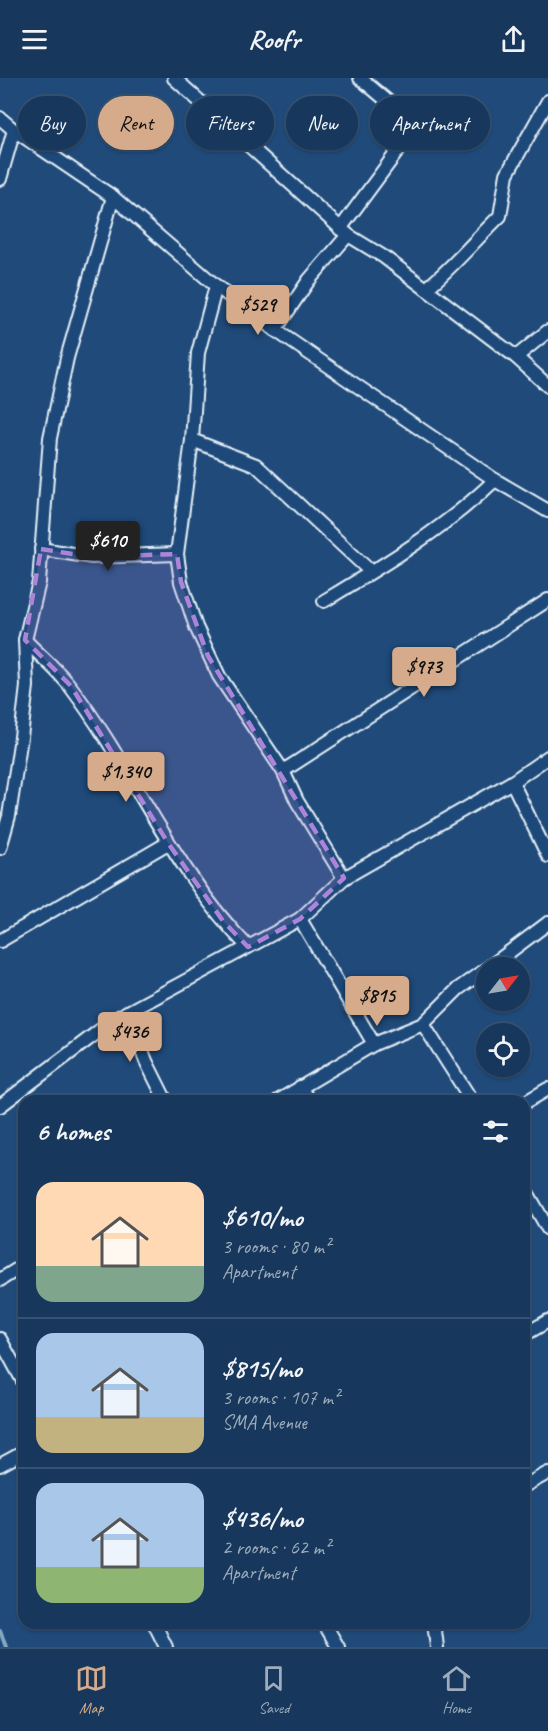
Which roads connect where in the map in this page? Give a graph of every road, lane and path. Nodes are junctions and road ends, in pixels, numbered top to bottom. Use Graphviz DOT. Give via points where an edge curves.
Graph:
graph roads {
  1 [pos="174,78"];
  2 [pos="360,78"];
  3 [pos="548,101"];
  4 [pos="0,118"];
  5 [pos="14,130"];
  6 [pos="0,179"];
  7 [pos="113,197"];
  8 [pos="344,232"];
  9 [pos="216,286"];
  10 [pos="426,289"];
  11 [pos="275,330"];
  12 [pos="548,331"];
  13 [pos="516,357"];
  14 [pos="548,386"];
  15 [pos="192,440"];
  16 [pos="495,480"];
  17 [pos="548,511"];
  18 [pos="41,549"];
  19 [pos="177,554"];
  20 [pos="370,571"];
  21 [pos="548,600"];
  22 [pos="324,601"];
  23 [pos="25,640"];
  24 [pos="548,757"];
  25 [pos="283,771"];
  26 [pos="512,782"];
  27 [pos="168,843"];
  28 [pos="0,848"];
  29 [pos="548,856"];
  30 [pos="344,878"];
  31 [pos="300,919"];
  32 [pos="548,923"];
  33 [pos="0,940"];
  34 [pos="248,947"];
  35 [pos="502,957"];
  36 [pos="476,976"];
  37 [pos="127,1012"];
  38 [pos="423,1024"];
  39 [pos="374,1044"];
  40 [pos="300,1087"];
  41 [pos="548,1089"];
  42 [pos="163,1095"];
  43 [pos="287,1095"];
  44 [pos="305,1095"];
  45 [pos="468,1095"];
  46 [pos="530,1100"];
  47 [pos="0,1106"];
  48 [pos="530,1198"];
  49 [pos="548,1229"];
  50 [pos="18,1269"];
  51 [pos="0,1280"];
  52 [pos="548,1321"];
  53 [pos="530,1332"];
  54 [pos="0,1339"];
  55 [pos="18,1372"];
  56 [pos="18,1455"];
  57 [pos="0,1465"];
  58 [pos="548,1473"];
  59 [pos="530,1483"];
  60 [pos="157,1629"];
  61 [pos="328,1629"];
  62 [pos="435,1629"];
  63 [pos="166,1647"];
  64 [pos="338,1647"];
  65 [pos="437,1647"];
  1 -- 8 [label="street"];
  2 -- 8 [label="street" via="413,126"];
  3 -- 10 [label="street" via="507,174 500,216 484,229 466,254"];
  4 -- 5 [label="street"];
  5 -- 6 [label="street"];
  5 -- 7 [label="street"];
  7 -- 9 [label="street"];
  7 -- 18 [label="street" via="67,358 50,438"];
  8 -- 10 [label="street"];
  8 -- 11 [label="street"];
  9 -- 11 [label="street"];
  9 -- 15 [label="street" via="198,353"];
  10 -- 13 [label="street"];
  11 -- 16 [label="street"];
  12 -- 13 [label="street"];
  13 -- 14 [label="street"];
  15 -- 19 [label="street"];
  15 -- 20 [label="street" via="256,465"];
  16 -- 17 [label="street"];
  16 -- 20 [label="street" via="462,512"];
  18 -- 19 [label="street" via="92,557"];
  18 -- 23 [label="street" via="39,582"];
  19 -- 25 [label="street" via="181,582 208,656"];
  20 -- 22 [label="street"];
  21 -- 25 [label="street"];
  23 -- 27 [label="street" via="60,672 88,710"];
  23 -- 28 [label="street" via="27,686 21,737"];
  24 -- 26 [label="street"];
  25 -- 30 [label="street"];
  26 -- 29 [label="street"];
  26 -- 30 [label="street"];
  27 -- 33 [label="street"];
  27 -- 34 [label="street" via="223,921"];
  30 -- 31 [label="street"];
  31 -- 34 [label="street"];
  31 -- 39 [label="street"];
  32 -- 35 [label="street"];
  34 -- 37 [label="street"];
  36 -- 38 [label="street"];
  37 -- 42 [label="street"];
  37 -- 47 [label="street"];
  38 -- 39 [label="street"];
  38 -- 45 [label="street"];
  39 -- 40 [label="street"];
  40 -- 43 [label="street"];
  40 -- 44 [label="street"];
  41 -- 46 [label="street"];
  48 -- 49 [label="street"];
  50 -- 51 [label="street"];
  52 -- 53 [label="street"];
  54 -- 55 [label="street"];
  56 -- 57 [label="street"];
  58 -- 59 [label="street"];
  60 -- 63 [label="street"];
  61 -- 64 [label="street"];
  62 -- 65 [label="street"];
}
